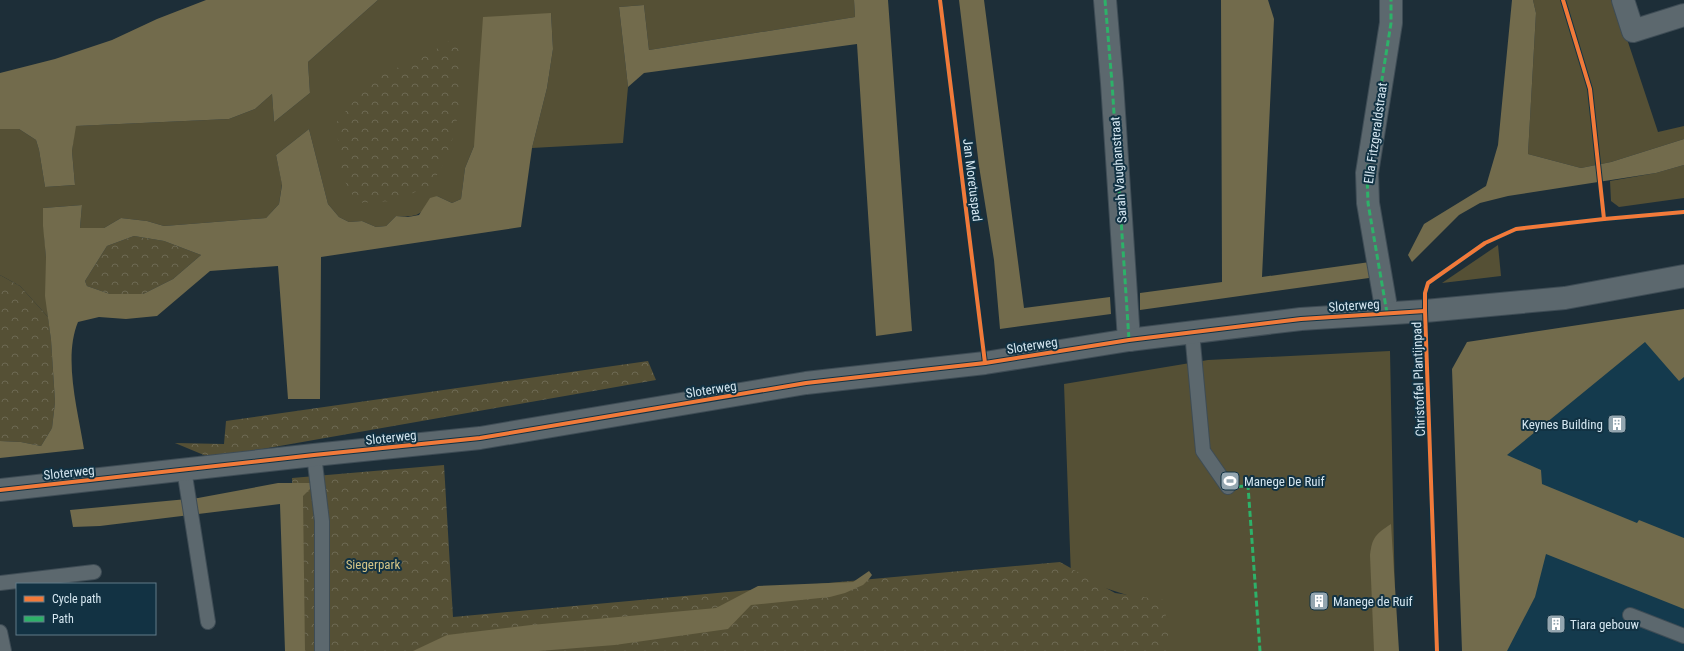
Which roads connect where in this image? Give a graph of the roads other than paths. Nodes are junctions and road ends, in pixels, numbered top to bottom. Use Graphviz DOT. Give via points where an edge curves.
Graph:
graph roads {
  1 [pos="1105,0"];
  2 [pos="1391,0"];
  3 [pos="1623,0"];
  4 [pos="1684,15"];
  5 [pos="1684,276"];
  6 [pos="1387,313"];
  7 [pos="1192,332"];
  8 [pos="1130,340"];
  9 [pos="314,455"];
  10 [pos="184,469"];
  11 [pos="1228,487"];
  12 [pos="0,490"];
  13 [pos="94,572"];
  14 [pos="0,583"];
  15 [pos="1630,615"];
  16 [pos="208,622"];
  17 [pos="0,632"];
  18 [pos="1684,636"];
  19 [pos="4,651"];
  20 [pos="322,651"];
  1 -- 8 [label="street, Sarah Vaughanstraat"];
  2 -- 6 [label="street, Ella Fitzgeraldstraat" via="1391,23 1367,173 1368,203"];
  3 -- 4 [label="street" via="1633,31"];
  5 -- 6 [label="street, Sloterweg" via="1565,298"];
  6 -- 7 [label="street, Sloterweg" via="1301,319"];
  7 -- 8 [label="street, Sloterweg"];
  7 -- 11 [label="lane" via="1203,451"];
  8 -- 9 [label="street, Sloterweg" via="985,363 806,383 480,438"];
  9 -- 10 [label="street, Sloterweg"];
  9 -- 20 [label="lane" via="322,521"];
  10 -- 12 [label="street, Sloterweg"];
  10 -- 16 [label="lane"];
  13 -- 14 [label="lane"];
  15 -- 18 [label="lane"];
  17 -- 19 [label="lane"];
}
